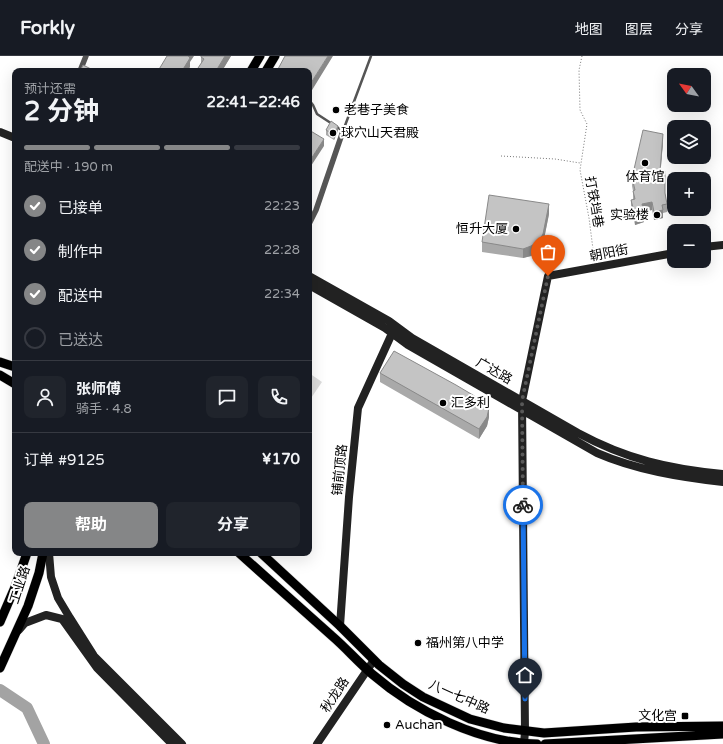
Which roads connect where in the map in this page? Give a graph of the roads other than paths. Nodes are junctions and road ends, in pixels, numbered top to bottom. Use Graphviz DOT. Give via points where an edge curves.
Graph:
graph roads {
  1 [pos="86,56"];
  2 [pos="260,56"];
  3 [pos="275,56"];
  4 [pos="371,56"];
  5 [pos="81,68"];
  6 [pos="253,68"];
  7 [pos="268,68"];
  8 [pos="312,104"];
  9 [pos="343,130"];
  10 [pos="0,132"];
  11 [pos="12,137"];
  12 [pos="312,218"];
  13 [pos="723,245"];
  14 [pos="711,246"];
  15 [pos="667,254"];
  16 [pos="312,278"];
  17 [pos="312,287"];
  18 [pos="394,329"];
  19 [pos="0,362"];
  20 [pos="12,366"];
  21 [pos="0,374"];
  22 [pos="12,377"];
  23 [pos="12,382"];
  24 [pos="522,401"];
  25 [pos="522,410"];
  26 [pos="723,474"];
  27 [pos="723,482"];
  28 [pos="26,556"];
  29 [pos="42,556"];
  30 [pos="49,556"];
  31 [pos="242,556"];
  32 [pos="264,556"];
  33 [pos="0,622"];
  34 [pos="340,626"];
  35 [pos="16,634"];
  36 [pos="376,663"];
  37 [pos="1,666"];
  38 [pos="370,671"];
  39 [pos="525,732"];
  40 [pos="722,732"];
  41 [pos="524,743"];
  42 [pos="172,744"];
  43 [pos="182,744"];
  44 [pos="317,744"];
  45 [pos="323,744"];
  46 [pos="537,744"];
  47 [pos="545,744"];
  1 -- 5 [label="street"];
  2 -- 6 [label="main road"];
  3 -- 7 [label="main road"];
  4 -- 9 [label="lane"];
  8 -- 9 [label="lane" via="316,114"];
  9 -- 12 [label="street"];
  10 -- 11 [label="street"];
  13 -- 14 [label="street"];
  15 -- 24 [label="street, 朝阳街" via="548,276"];
  16 -- 18 [label="street, 广达路"];
  17 -- 18 [label="street, 广达路"];
  18 -- 24 [label="street, 广达路"];
  18 -- 25 [label="street, 广达路" via="408,345"];
  18 -- 34 [label="street, 铺前顶路" via="358,408"];
  19 -- 20 [label="main road"];
  21 -- 22 [label="main road"];
  21 -- 23 [label="main road"];
  24 -- 25 [label="street"];
  24 -- 26 [label="street, 广达路" via="604,447 623,454 662,466"];
  25 -- 27 [label="street, 广达路" via="609,458 644,468"];
  25 -- 39 [label="street"];
  28 -- 33 [label="main road, 工业路"];
  29 -- 35 [label="main road, 工业路" via="30,600"];
  30 -- 43 [label="street" via="51,577 58,598 94,656"];
  31 -- 38 [label="main road, 八一七中路"];
  32 -- 34 [label="main road, 八一七中路"];
  34 -- 36 [label="main road, 八一七中路"];
  35 -- 37 [label="main road, 工业路"];
  35 -- 42 [label="street" via="25,623 34,618 46,615 62,619 97,668"];
  36 -- 38 [label="street, 秋龙路"];
  36 -- 39 [label="main road, 八一七中路" via="415,692 451,711 485,724"];
  38 -- 41 [label="main road, 八一七中路" via="406,699 441,719 479,734"];
  38 -- 44 [label="street, 秋龙路"];
  38 -- 45 [label="street, 秋龙路"];
  39 -- 40 [label="main road, 八一七中路" via="636,727"];
  39 -- 41 [label="street"];
  40 -- 47 [label="main road, 八一七中路"];
  41 -- 46 [label="main road, 八一七中路"];
}
